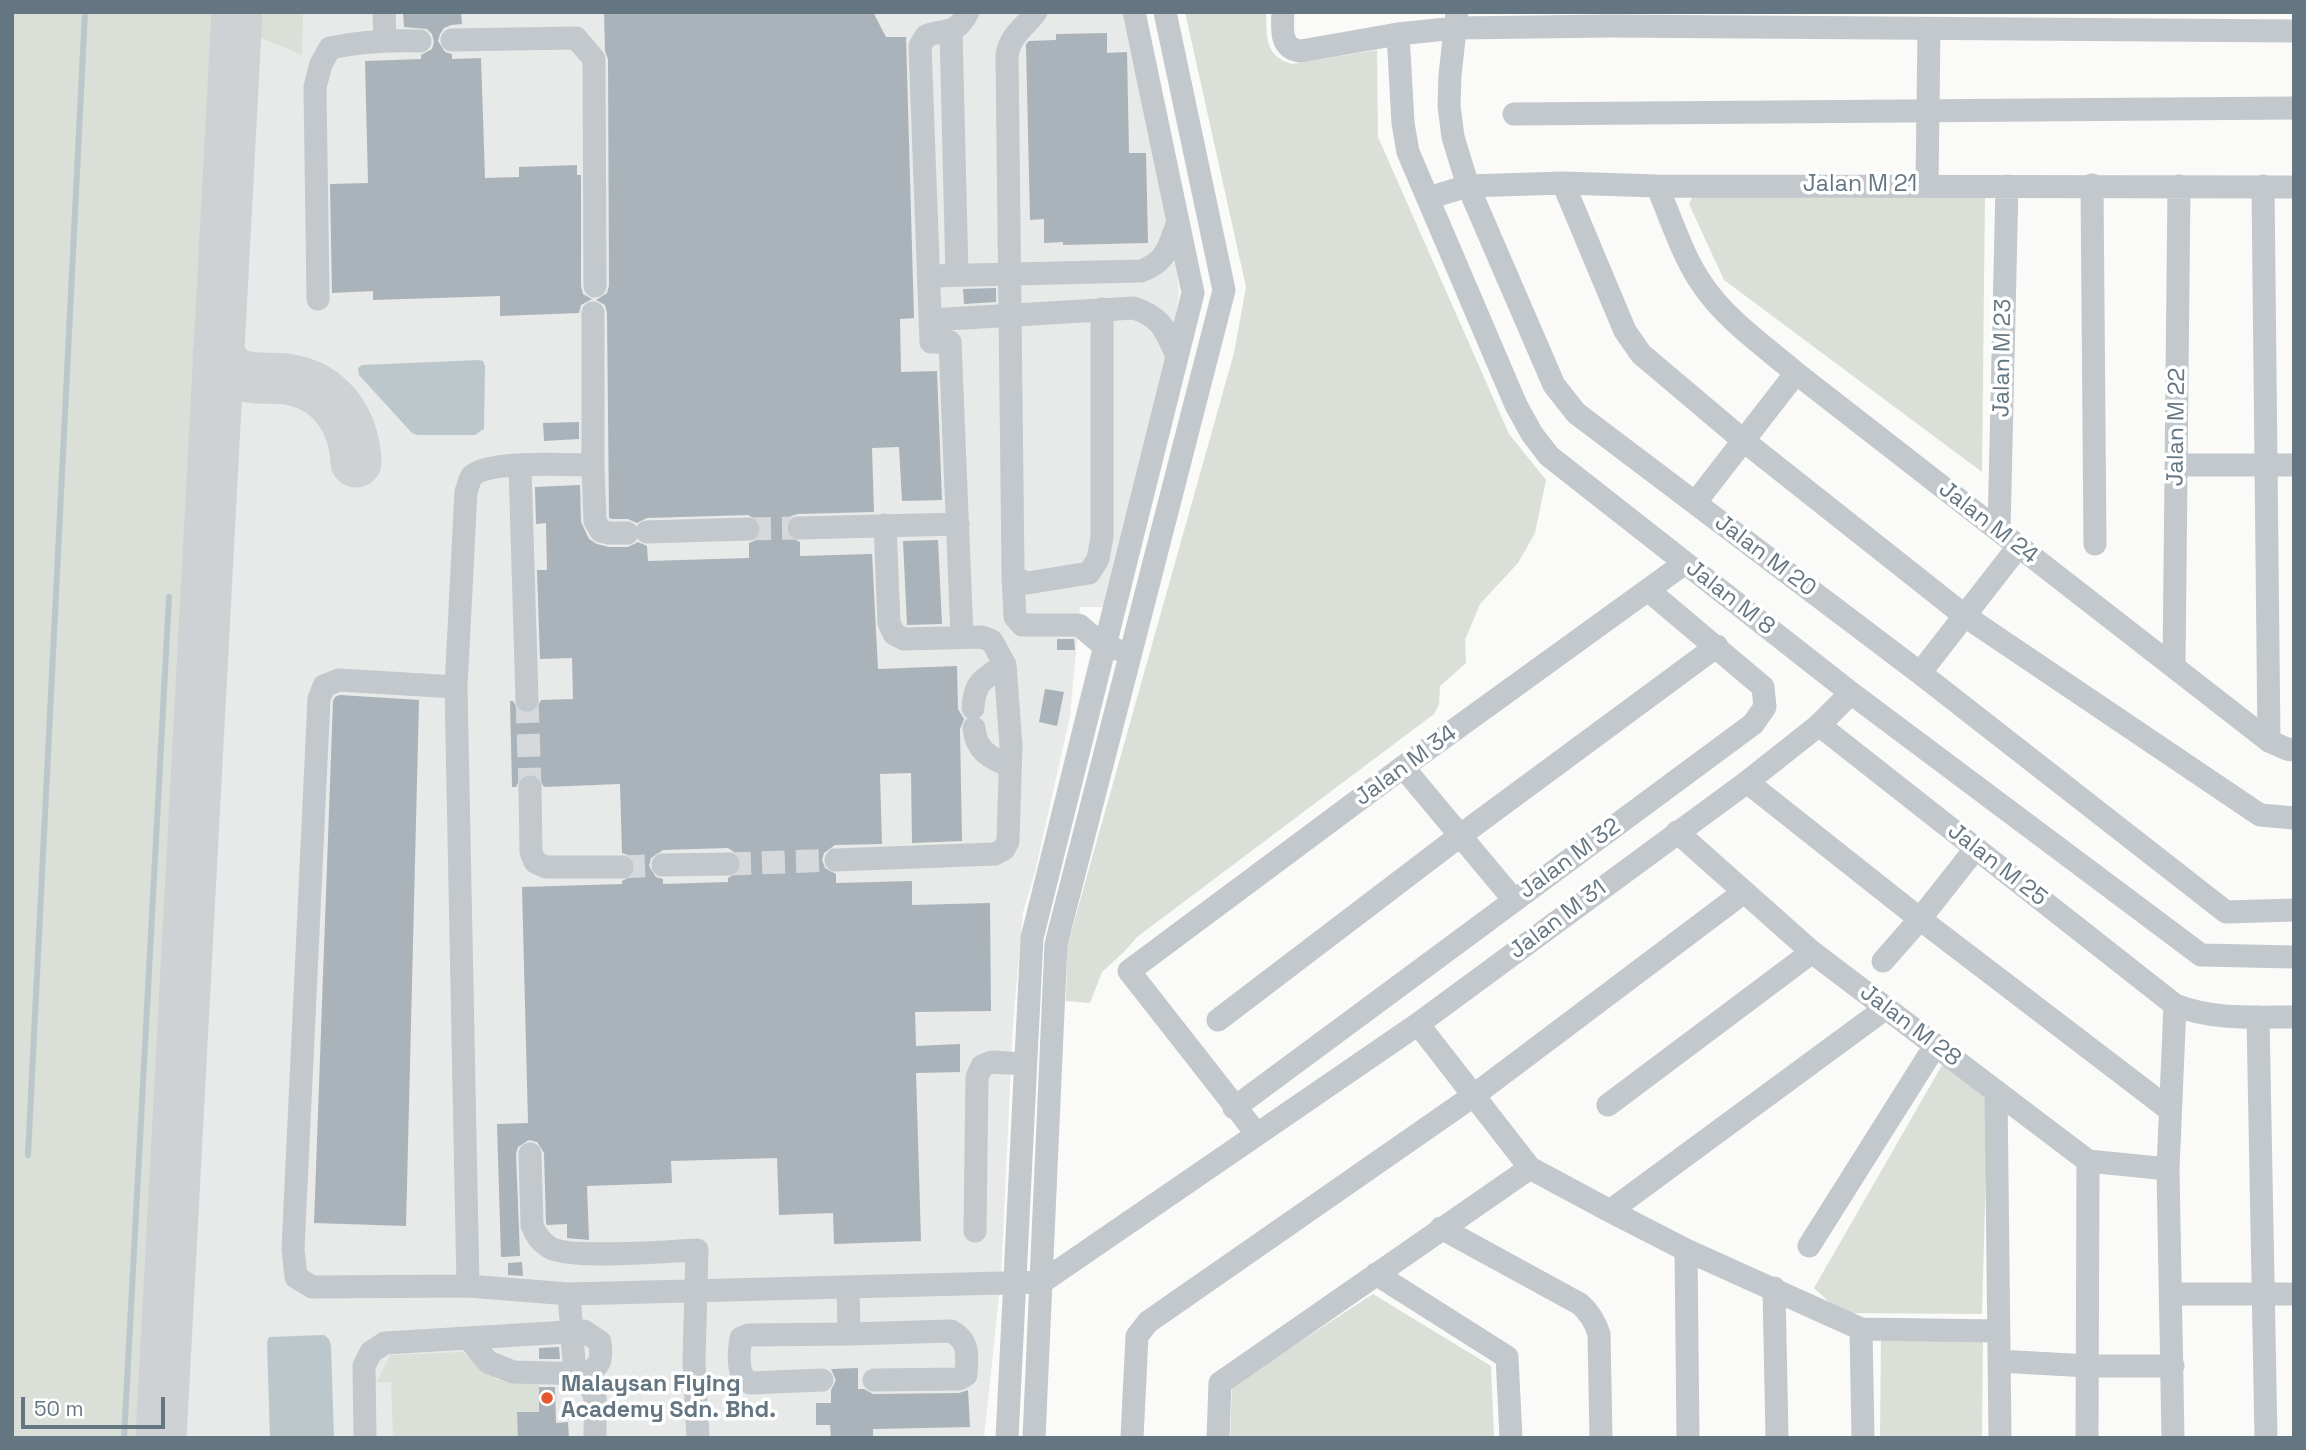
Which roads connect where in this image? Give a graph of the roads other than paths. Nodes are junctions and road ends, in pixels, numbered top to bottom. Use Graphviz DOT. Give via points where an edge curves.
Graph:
graph roads {
  1 [pos="384,12"];
  2 [pos="968,12"];
  3 [pos="1036,12"];
  4 [pos="1134,12"];
  5 [pos="1166,12"];
  6 [pos="1283,12"];
  7 [pos="1610,19"];
  8 [pos="1456,20"];
  9 [pos="1685,20"];
  10 [pos="1763,20"];
  11 [pos="2037,20"];
  12 [pos="2120,21"];
  13 [pos="2194,21"];
  14 [pos="2283,25"];
  15 [pos="1929,29"];
  16 [pos="951,32"];
  17 [pos="1398,34"];
  18 [pos="385,40"];
  19 [pos="452,40"];
  20 [pos="420,41"];
  21 [pos="2294,108"];
  22 [pos="1928,110"];
  23 [pos="1514,114"];
  24 [pos="1563,183"];
  25 [pos="1927,185"];
  26 [pos="2092,185"];
  27 [pos="1468,186"];
  28 [pos="1657,186"];
  29 [pos="2007,186"];
  30 [pos="2179,186"];
  31 [pos="2263,186"];
  32 [pos="2294,187"];
  33 [pos="1428,198"];
  34 [pos="1178,222"];
  35 [pos="957,275"];
  36 [pos="1011,275"];
  37 [pos="929,276"];
  38 [pos="595,286"];
  39 [pos="318,299"];
  40 [pos="1102,309"];
  41 [pos="593,313"];
  42 [pos="1011,314"];
  43 [pos="930,320"];
  44 [pos="1177,356"];
  45 [pos="1796,373"];
  46 [pos="1744,441"];
  47 [pos="593,464"];
  48 [pos="2267,465"];
  49 [pos="2294,465"];
  50 [pos="520,466"];
  51 [pos="2176,466"];
  52 [pos="1695,503"];
  53 [pos="958,524"];
  54 [pos="885,525"];
  55 [pos="799,528"];
  56 [pos="748,529"];
  57 [pos="1999,530"];
  58 [pos="2095,544"];
  59 [pos="2018,547"];
  60 [pos="1685,563"];
  61 [pos="1013,577"];
  62 [pos="1649,591"];
  63 [pos="1965,616"];
  64 [pos="962,636"];
  65 [pos="1104,646"];
  66 [pos="1717,646"];
  67 [pos="1131,653"];
  68 [pos="1005,665"];
  69 [pos="2174,667"];
  70 [pos="1920,673"];
  71 [pos="456,687"];
  72 [pos="1851,692"];
  73 [pos="527,700"];
  74 [pos="1819,725"];
  75 [pos="2283,747"];
  76 [pos="1010,765"];
  77 [pos="1403,767"];
  78 [pos="1747,782"];
  79 [pos="530,787"];
  80 [pos="2294,818"];
  81 [pos="1677,832"];
  82 [pos="1461,835"];
  83 [pos="1976,848"];
  84 [pos="836,860"];
  85 [pos="728,864"];
  86 [pos="663,866"];
  87 [pos="622,867"];
  88 [pos="1744,892"];
  89 [pos="1514,900"];
  90 [pos="2294,910"];
  91 [pos="1920,919"];
  92 [pos="1812,952"];
  93 [pos="2294,957"];
  94 [pos="1883,961"];
  95 [pos="2175,1005"];
  96 [pos="1886,1008"];
  97 [pos="2258,1017"];
  98 [pos="2294,1017"];
  99 [pos="1218,1020"];
  100 [pos="1418,1024"];
  101 [pos="1935,1046"];
  102 [pos="1025,1064"];
  103 [pos="1996,1091"];
  104 [pos="1473,1096"];
  105 [pos="1608,1105"];
  106 [pos="1234,1108"];
  107 [pos="2170,1110"];
  108 [pos="1255,1133"];
  109 [pos="530,1154"];
  110 [pos="2088,1161"];
  111 [pos="1530,1168"];
  112 [pos="2168,1169"];
  113 [pos="1611,1211"];
  114 [pos="1441,1228"];
  115 [pos="975,1230"];
  116 [pos="1809,1246"];
  117 [pos="1686,1250"];
  118 [pos="1376,1274"];
  119 [pos="1013,1282"];
  120 [pos="1042,1282"];
  121 [pos="468,1286"];
  122 [pos="848,1287"];
  123 [pos="1774,1288"];
  124 [pos="694,1291"];
  125 [pos="569,1294"];
  126 [pos="2172,1294"];
  127 [pos="2294,1294"];
  128 [pos="2264,1295"];
  129 [pos="1861,1329"];
  130 [pos="1998,1331"];
  131 [pos="572,1332"];
  132 [pos="849,1334"];
  133 [pos="468,1338"];
  134 [pos="1999,1361"];
  135 [pos="2088,1366"];
  136 [pos="2173,1366"];
  137 [pos="581,1375"];
  138 [pos="822,1380"];
  139 [pos="874,1381"];
  140 [pos="365,1438"];
  141 [pos="596,1438"];
  142 [pos="698,1438"];
  143 [pos="1007,1438"];
  144 [pos="1034,1438"];
  145 [pos="1132,1438"];
  146 [pos="1218,1438"];
  147 [pos="1511,1438"];
  148 [pos="1601,1438"];
  149 [pos="1688,1438"];
  150 [pos="1777,1438"];
  151 [pos="1863,1438"];
  152 [pos="2000,1438"];
  153 [pos="2087,1438"];
  154 [pos="2173,1438"];
  155 [pos="2266,1438"];
  1 -- 18 [label="street"];
  2 -- 16 [label="street"];
  3 -- 36 [label="street" via="1013,37 1007,55"];
  4 -- 34 [label="street"];
  5 -- 67 [label="street" via="1224,290"];
  6 -- 17 [label="street" via="1283,36 1292,50"];
  7 -- 8 [label="street"];
  7 -- 9 [label="street"];
  8 -- 17 [label="street"];
  8 -- 27 [label="street, Jalan M 20" via="1449,106"];
  9 -- 10 [label="street"];
  10 -- 15 [label="street"];
  11 -- 12 [label="street"];
  11 -- 15 [label="street"];
  12 -- 13 [label="street"];
  13 -- 14 [label="street"];
  15 -- 22 [label="street"];
  16 -- 35 [label="street"];
  16 -- 37 [label="street" via="926,36 920,46"];
  17 -- 33 [label="street, Jalan M 8" via="1408,152"];
  18 -- 20 [label="street"];
  18 -- 39 [label="street" via="330,48 315,87"];
  19 -- 38 [label="street" via="576,38 594,59"];
  21 -- 22 [label="street"];
  22 -- 23 [label="street"];
  22 -- 25 [label="street"];
  24 -- 27 [label="street, Jalan M 21"];
  24 -- 28 [label="street, Jalan M 21"];
  24 -- 46 [label="street" via="1633,345"];
  25 -- 28 [label="street, Jalan M 21"];
  25 -- 29 [label="street, Jalan M 21"];
  26 -- 29 [label="street, Jalan M 21"];
  26 -- 30 [label="street, Jalan M 21"];
  26 -- 58 [label="street"];
  27 -- 33 [label="street, Jalan M 21"];
  27 -- 52 [label="street, Jalan M 20" via="1565,401"];
  28 -- 45 [label="street, Jalan M 24" via="1701,283 1727,316"];
  29 -- 57 [label="street, Jalan M 23"];
  30 -- 31 [label="street, Jalan M 21"];
  30 -- 51 [label="street, Jalan M 22"];
  31 -- 32 [label="street, Jalan M 21"];
  31 -- 48 [label="street"];
  33 -- 60 [label="street, Jalan M 8" via="1532,433 1549,456"];
  34 -- 36 [label="street" via="1166,254 1156,266 1141,271"];
  34 -- 44 [label="street" via="1193,293"];
  35 -- 36 [label="street"];
  35 -- 37 [label="street"];
  36 -- 42 [label="street"];
  37 -- 43 [label="street"];
  40 -- 42 [label="street"];
  40 -- 44 [label="street" via="1151,314 1164,328"];
  40 -- 61 [label="street" via="1102,537 1098,559 1089,573 1027,583"];
  41 -- 47 [label="street"];
  42 -- 43 [label="street"];
  42 -- 61 [label="street"];
  43 -- 53 [label="street" via="931,342 950,342"];
  44 -- 65 [label="street"];
  45 -- 46 [label="street"];
  45 -- 57 [label="street, Jalan M 24"];
  46 -- 52 [label="street"];
  46 -- 63 [label="street"];
  47 -- 50 [label="street"];
  47 -- 56 [label="street" via="595,521 601,531"];
  48 -- 49 [label="street"];
  48 -- 51 [label="street"];
  48 -- 75 [label="street"];
  50 -- 71 [label="street" via="483,469 470,477"];
  50 -- 73 [label="street"];
  51 -- 69 [label="street, Jalan M 22"];
  52 -- 70 [label="street, Jalan M 20"];
  53 -- 54 [label="street"];
  53 -- 64 [label="street"];
  54 -- 55 [label="street"];
  54 -- 64 [label="street" via="889,623 894,634 904,639"];
  57 -- 59 [label="street, Jalan M 24"];
  59 -- 63 [label="street"];
  59 -- 69 [label="street, Jalan M 24"];
  60 -- 62 [label="street, Jalan M 34"];
  60 -- 72 [label="street, Jalan M 8"];
  61 -- 65 [label="street" via="1015,617 1022,625 1079,625"];
  62 -- 66 [label="street, Jalan M 32"];
  62 -- 77 [label="street, Jalan M 34"];
  63 -- 70 [label="street"];
  63 -- 80 [label="street" via="2260,816"];
  64 -- 68 [label="street" via="992,641"];
  65 -- 67 [label="street"];
  65 -- 102 [label="street" via="1032,938"];
  66 -- 82 [label="street"];
  66 -- 89 [label="street, Jalan M 32" via="1763,687 1765,707 1753,724"];
  67 -- 120 [label="street" via="1056,944"];
  68 -- 76 [label="street"];
  68 -- 76 [label="street" via="982,679 973,693 973,718 979,748"];
  69 -- 75 [label="street, Jalan M 24"];
  70 -- 90 [label="street, Jalan M 20" via="2226,912"];
  71 -- 121 [label="street"];
  71 -- 121 [label="street" via="338,680 324,686 319,699 293,1249 296,1277 312,1287"];
  72 -- 74 [label="street, Jalan M 31"];
  72 -- 93 [label="street, Jalan M 8" via="2201,955"];
  74 -- 78 [label="street, Jalan M 31"];
  74 -- 83 [label="street, Jalan M 25"];
  76 -- 84 [label="street" via="1007,841 995,854"];
  77 -- 82 [label="street"];
  77 -- 106 [label="street, Jalan M 34" via="1129,971"];
  78 -- 81 [label="street, Jalan M 31"];
  78 -- 91 [label="street"];
  79 -- 87 [label="street" via="535,862 546,867"];
  81 -- 88 [label="street, Jalan M 28"];
  81 -- 100 [label="street, Jalan M 31"];
  82 -- 89 [label="street"];
  82 -- 99 [label="street"];
  83 -- 91 [label="street"];
  83 -- 95 [label="street, Jalan M 25"];
  85 -- 86 [label="street"];
  88 -- 92 [label="street, Jalan M 28"];
  88 -- 104 [label="street"];
  89 -- 106 [label="street, Jalan M 32"];
  91 -- 94 [label="street"];
  91 -- 107 [label="street"];
  92 -- 96 [label="street, Jalan M 28"];
  92 -- 105 [label="street"];
  95 -- 97 [label="street" via="2197,1014"];
  95 -- 107 [label="street"];
  96 -- 101 [label="street, Jalan M 28"];
  96 -- 113 [label="street"];
  97 -- 98 [label="street"];
  97 -- 128 [label="street"];
  100 -- 104 [label="street"];
  100 -- 108 [label="street, Jalan M 31"];
  101 -- 103 [label="street, Jalan M 28"];
  101 -- 116 [label="street"];
  102 -- 115 [label="street" via="992,1062 982,1066 977,1077"];
  102 -- 119 [label="street"];
  103 -- 110 [label="street, Jalan M 28"];
  103 -- 130 [label="street"];
  104 -- 111 [label="street"];
  104 -- 145 [label="street" via="1148,1322 1137,1336"];
  106 -- 108 [label="street"];
  107 -- 112 [label="street"];
  108 -- 120 [label="street, Jalan M 31"];
  109 -- 124 [label="street" via="532,1226 551,1248 592,1254 697,1250"];
  110 -- 112 [label="street"];
  110 -- 135 [label="street"];
  111 -- 113 [label="street"];
  111 -- 114 [label="street"];
  112 -- 126 [label="street"];
  113 -- 117 [label="street"];
  114 -- 118 [label="street"];
  114 -- 148 [label="street" via="1589,1312 1599,1334"];
  117 -- 123 [label="street"];
  117 -- 149 [label="street"];
  118 -- 146 [label="street" via="1220,1383"];
  118 -- 147 [label="street" via="1507,1357"];
  119 -- 120 [label="street"];
  119 -- 122 [label="street"];
  119 -- 143 [label="street"];
  120 -- 144 [label="street"];
  121 -- 125 [label="street"];
  122 -- 124 [label="street"];
  122 -- 132 [label="street"];
  123 -- 129 [label="street"];
  123 -- 150 [label="street"];
  124 -- 125 [label="street"];
  124 -- 142 [label="street"];
  125 -- 131 [label="street"];
  126 -- 128 [label="street"];
  126 -- 136 [label="street"];
  127 -- 128 [label="street"];
  128 -- 155 [label="street"];
  129 -- 130 [label="street"];
  129 -- 151 [label="street"];
  130 -- 134 [label="street"];
  131 -- 133 [label="street"];
  131 -- 137 [label="street" via="584,1331 600,1342 602,1359 597,1368"];
  132 -- 138 [label="street" via="741,1338 741,1375 746,1382"];
  132 -- 139 [label="street" via="951,1332 961,1336 967,1347 966,1375 959,1379"];
  133 -- 137 [label="street" via="488,1362 513,1372"];
  133 -- 140 [label="street" via="385,1343 371,1352 364,1366"];
  134 -- 135 [label="street"];
  134 -- 152 [label="street"];
  135 -- 136 [label="street"];
  135 -- 153 [label="street"];
  136 -- 154 [label="street"];
  137 -- 141 [label="street" via="595,1398"];
}
